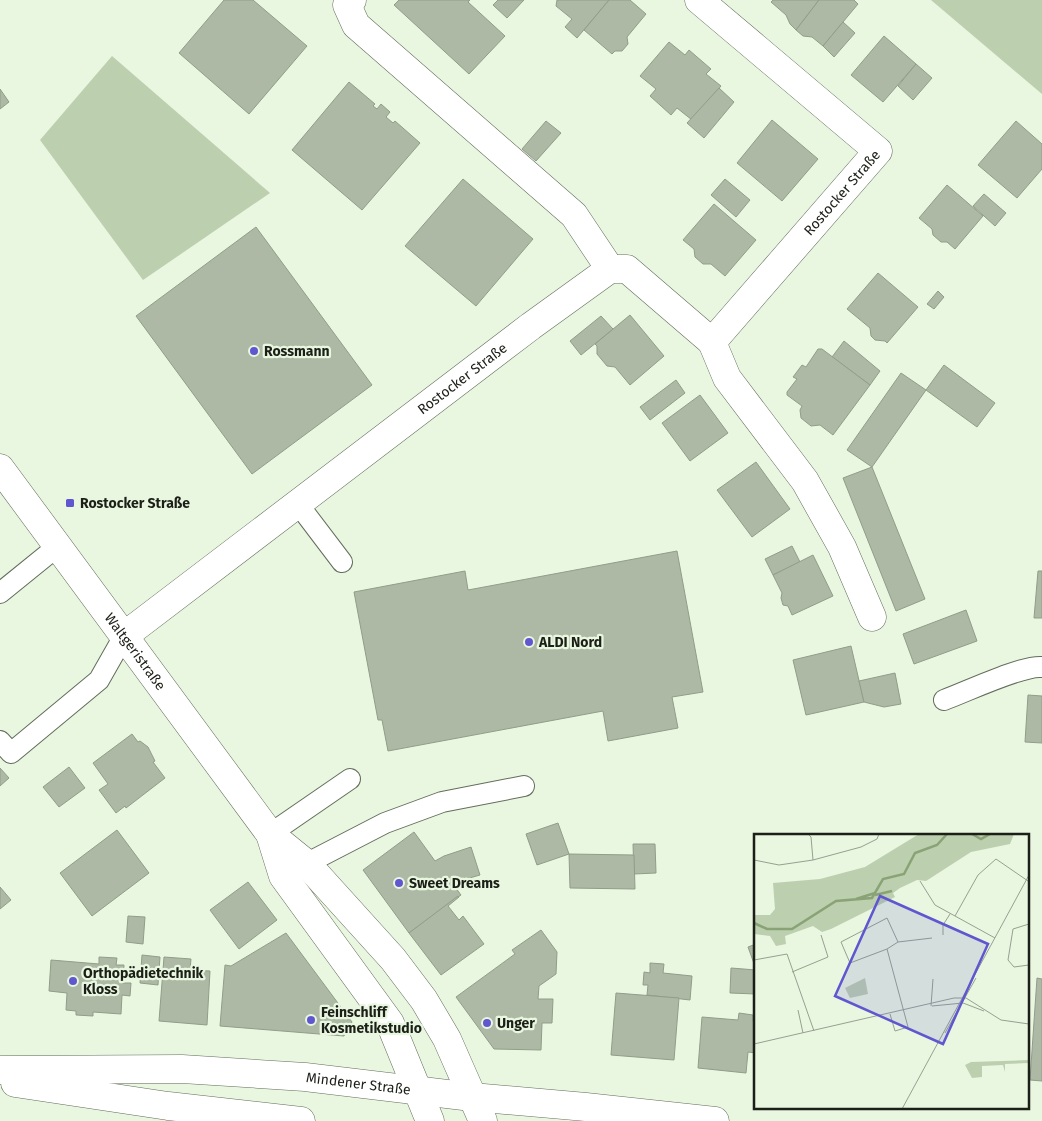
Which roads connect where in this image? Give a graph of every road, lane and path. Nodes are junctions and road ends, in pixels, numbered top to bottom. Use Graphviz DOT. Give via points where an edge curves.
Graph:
graph roads {
  1 [pos="352,0"];
  2 [pos="699,0"];
  3 [pos="610,269"];
  4 [pos="712,342"];
  5 [pos="0,468"];
  6 [pos="298,504"];
  7 [pos="58,546"];
  8 [pos="342,562"];
  9 [pos="0,593"];
  10 [pos="872,617"];
  11 [pos="124,636"];
  12 [pos="1042,667"];
  13 [pos="944,700"];
  14 [pos="0,741"];
  15 [pos="350,779"];
  16 [pos="524,786"];
  17 [pos="270,834"];
  18 [pos="307,864"];
  19 [pos="283,876"];
  20 [pos="0,1070"];
  21 [pos="0,1081"];
  22 [pos="419,1090"];
  23 [pos="477,1109"];
  24 [pos="301,1121"];
  25 [pos="430,1121"];
  26 [pos="715,1121"];
  1 -- 3 [label="street" via="347,5 356,25 574,215"];
  2 -- 4 [label="street, Rostocker Straße" via="878,151"];
  3 -- 4 [label="street" via="626,270"];
  3 -- 6 [label="street, Rostocker Straße"];
  4 -- 10 [label="street" via="727,378 805,481 842,547"];
  5 -- 7 [label="street, Waltgeristraße"];
  6 -- 8 [label="lane"];
  6 -- 11 [label="street, Rostocker Straße"];
  7 -- 9 [label="lane"];
  7 -- 11 [label="street, Waltgeristraße"];
  11 -- 14 [label="lane" via="99,680 92,686 11,753"];
  11 -- 17 [label="street, Waltgeristraße"];
  12 -- 13 [label="lane" via="1035,666 1001,677"];
  15 -- 17 [label="lane"];
  16 -- 18 [label="lane" via="442,802 385,823"];
  17 -- 18 [label="street, Waltgeristraße"];
  17 -- 19 [label="street, Waltgeristraße"];
  18 -- 19 [label="lane"];
  18 -- 23 [label="street, Waltgeristraße" via="393,959 424,1000 447,1039"];
  19 -- 22 [label="street, Waltgeristraße" via="390,1023"];
  20 -- 22 [label="street, Mindener Straße" via="182,1069 305,1077"];
  21 -- 24 [label="street" via="159,1105"];
  22 -- 23 [label="street, Mindener Straße"];
  22 -- 25 [label="street, Waltgeristraße"];
  23 -- 26 [label="street, Mindener Straße" via="586,1107"];
}
